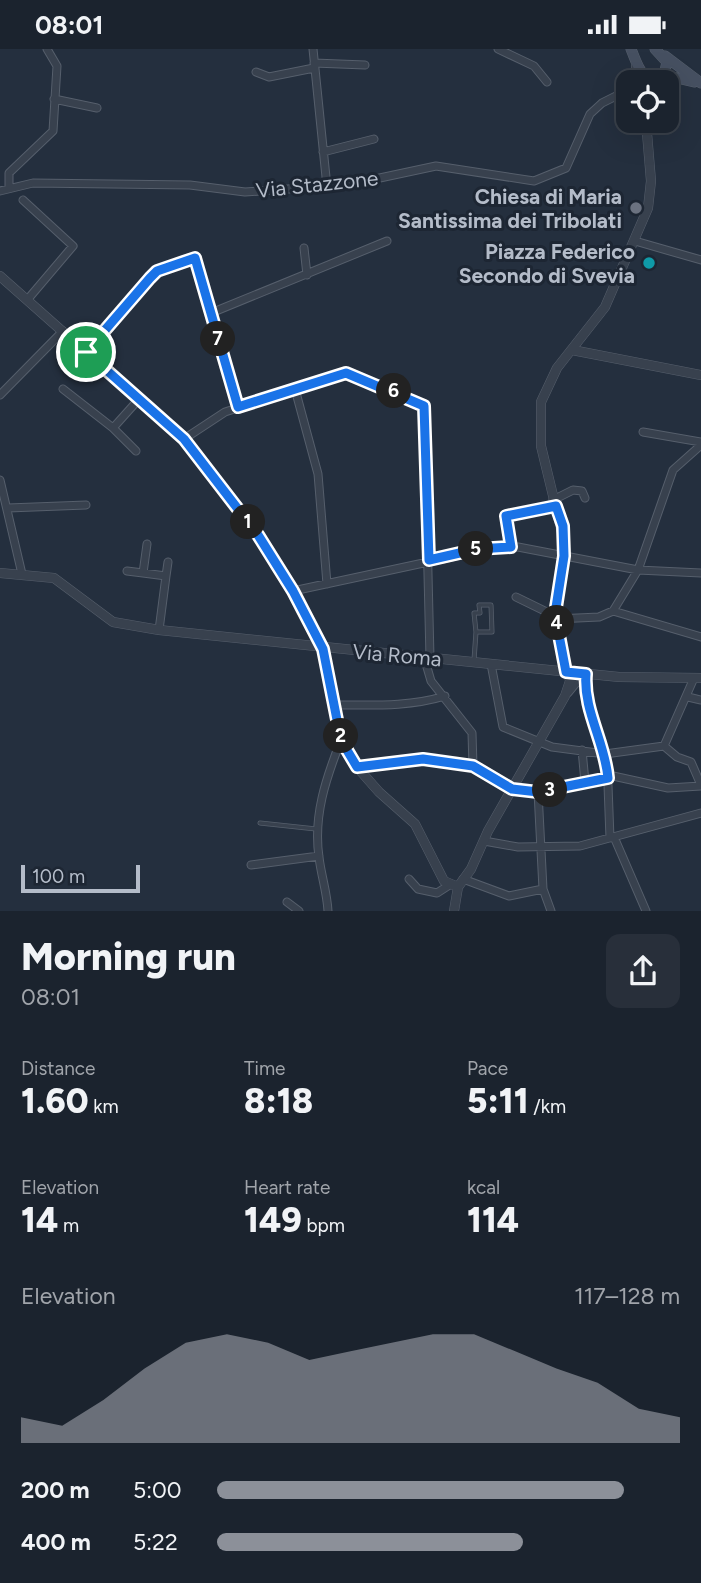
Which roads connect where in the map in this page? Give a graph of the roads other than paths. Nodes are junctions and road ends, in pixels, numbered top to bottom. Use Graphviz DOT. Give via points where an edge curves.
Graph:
graph roads {
  1 [pos="47,49"];
  2 [pos="313,49"];
  3 [pos="498,49"];
  4 [pos="631,49"];
  5 [pos="655,49"];
  6 [pos="664,56"];
  7 [pos="314,65"];
  8 [pos="365,65"];
  9 [pos="636,65"];
  10 [pos="636,70"];
  11 [pos="640,70"];
  12 [pos="666,70"];
  13 [pos="256,72"];
  14 [pos="679,81"];
  15 [pos="547,82"];
  16 [pos="701,84"];
  17 [pos="616,97"];
  18 [pos="54,99"];
  19 [pos="97,108"];
  20 [pos="647,133"];
  21 [pos="374,139"];
  22 [pos="323,152"];
  23 [pos="9,187"];
  24 [pos="327,187"];
  25 [pos="0,191"];
  26 [pos="23,200"];
  27 [pos="387,241"];
  28 [pos="635,241"];
  29 [pos="304,248"];
  30 [pos="701,260"];
  31 [pos="307,275"];
  32 [pos="0,276"];
  33 [pos="28,299"];
  34 [pos="211,313"];
  35 [pos="63,331"];
  36 [pos="572,350"];
  37 [pos="86,352"];
  38 [pos="701,375"];
  39 [pos="63,389"];
  40 [pos="295,389"];
  41 [pos="0,395"];
  42 [pos="139,399"];
  43 [pos="238,407"];
  44 [pos="113,428"];
  45 [pos="643,432"];
  46 [pos="184,439"];
  47 [pos="701,444"];
  48 [pos="136,451"];
  49 [pos="0,480"];
  50 [pos="585,498"];
  51 [pos="554,503"];
  52 [pos="86,505"];
  53 [pos="8,507"];
  54 [pos="147,544"];
  55 [pos="511,547"];
  56 [pos="564,556"];
  57 [pos="429,560"];
  58 [pos="168,562"];
  59 [pos="638,570"];
  60 [pos="127,571"];
  61 [pos="0,573"];
  62 [pos="143,573"];
  63 [pos="701,573"];
  64 [pos="22,574"];
  65 [pos="166,576"];
  66 [pos="327,584"];
  67 [pos="293,591"];
  68 [pos="516,597"];
  69 [pos="613,611"];
  70 [pos="556,616"];
  71 [pos="159,630"];
  72 [pos="476,632"];
  73 [pos="701,637"];
  74 [pos="323,649"];
  75 [pos="427,657"];
  76 [pos="474,662"];
  77 [pos="491,664"];
  78 [pos="561,671"];
  79 [pos="698,678"];
  80 [pos="586,681"];
  81 [pos="445,696"];
  82 [pos="565,697"];
  83 [pos="688,697"];
  84 [pos="701,700"];
  85 [pos="336,705"];
  86 [pos="341,740"];
  87 [pos="540,741"];
  88 [pos="664,746"];
  89 [pos="582,750"];
  90 [pos="605,754"];
  91 [pos="701,759"];
  92 [pos="691,762"];
  93 [pos="473,766"];
  94 [pos="357,767"];
  95 [pos="608,778"];
  96 [pos="585,782"];
  97 [pos="701,785"];
  98 [pos="512,789"];
  99 [pos="538,792"];
  100 [pos="701,813"];
  101 [pos="260,823"];
  102 [pos="318,828"];
  103 [pos="612,837"];
  104 [pos="488,839"];
  105 [pos="541,848"];
  106 [pos="319,856"];
  107 [pos="251,865"];
  108 [pos="409,879"];
  109 [pos="458,883"];
  110 [pos="543,889"];
  111 [pos="287,902"];
  112 [pos="299,911"];
  113 [pos="328,911"];
  114 [pos="454,911"];
  115 [pos="551,911"];
  116 [pos="646,911"];
  1 -- 18 [label="street" via="57,67"];
  2 -- 7 [label="street"];
  3 -- 15 [label="street" via="534,66"];
  4 -- 9 [label="main road"];
  5 -- 6 [label="main road"];
  6 -- 12 [label="main road"];
  6 -- 16 [label="main road"];
  7 -- 8 [label="street"];
  7 -- 13 [label="street" via="269,77"];
  7 -- 22 [label="street"];
  9 -- 10 [label="street"];
  9 -- 11 [label="main road"];
  14 -- 16 [label="main road"];
  17 -- 24 [label="street, Via Stazzone" via="596,108 584,124 571,162 547,179 523,181 436,166"];
  18 -- 19 [label="street"];
  18 -- 23 [label="street" via="52,135 9,173"];
  20 -- 28 [label="street" via="650,195"];
  21 -- 22 [label="street"];
  22 -- 24 [label="street"];
  23 -- 24 [label="street, Via Stazzone" via="33,183 190,185 244,192"];
  23 -- 25 [label="street, Via Stazzone"];
  26 -- 33 [label="street" via="73,246"];
  27 -- 31 [label="street"];
  28 -- 30 [label="street"];
  28 -- 36 [label="street" via="605,307"];
  29 -- 31 [label="street"];
  31 -- 34 [label="street"];
  32 -- 33 [label="street"];
  33 -- 35 [label="street"];
  34 -- 37 [label="street" via="195,258 157,271"];
  34 -- 43 [label="street"];
  35 -- 37 [label="street"];
  35 -- 41 [label="street"];
  36 -- 38 [label="street"];
  36 -- 51 [label="street" via="557,368 541,402 541,446"];
  37 -- 42 [label="street"];
  39 -- 44 [label="street"];
  40 -- 43 [label="street"];
  40 -- 57 [label="street" via="346,373 424,406"];
  40 -- 66 [label="street" via="318,474"];
  42 -- 44 [label="street"];
  42 -- 46 [label="street"];
  43 -- 46 [label="street"];
  44 -- 48 [label="street"];
  45 -- 47 [label="street"];
  46 -- 67 [label="street" via="258,535"];
  47 -- 59 [label="street" via="673,470"];
  49 -- 53 [label="street"];
  50 -- 51 [label="street" via="578,489"];
  51 -- 55 [label="street" via="506,516"];
  51 -- 56 [label="street" via="563,526"];
  52 -- 53 [label="street"];
  53 -- 64 [label="street"];
  54 -- 62 [label="street"];
  55 -- 56 [label="street"];
  55 -- 57 [label="street"];
  56 -- 59 [label="street"];
  56 -- 70 [label="street"];
  57 -- 66 [label="street"];
  57 -- 75 [label="street"];
  58 -- 65 [label="street"];
  59 -- 63 [label="street"];
  59 -- 69 [label="street"];
  60 -- 62 [label="street"];
  61 -- 64 [label="street"];
  62 -- 65 [label="street"];
  64 -- 71 [label="street, Via Roma" via="62,581 113,622"];
  65 -- 71 [label="street"];
  66 -- 67 [label="street"];
  67 -- 74 [label="street"];
  68 -- 70 [label="street"];
  69 -- 70 [label="street" via="599,617"];
  69 -- 73 [label="street"];
  70 -- 78 [label="street"];
  71 -- 74 [label="street, Via Roma"];
  72 -- 72 [label="lane" via="492,632 491,605 480,605 480,613 474,613"];
  72 -- 76 [label="lane"];
  74 -- 75 [label="street, Via Roma"];
  74 -- 85 [label="street"];
  75 -- 76 [label="street, Via Roma"];
  75 -- 81 [label="street" via="431,681"];
  76 -- 77 [label="street, Via Roma"];
  77 -- 78 [label="street, Via Roma"];
  77 -- 87 [label="street" via="503,727"];
  78 -- 80 [label="street, Via Roma"];
  78 -- 82 [label="street" via="569,685"];
  79 -- 80 [label="street, Via Roma"];
  79 -- 83 [label="street"];
  80 -- 82 [label="street" via="577,682"];
  80 -- 90 [label="street"];
  81 -- 85 [label="street" via="422,703"];
  81 -- 93 [label="street" via="472,733"];
  82 -- 87 [label="street"];
  83 -- 84 [label="street"];
  83 -- 88 [label="street"];
  85 -- 86 [label="street"];
  86 -- 94 [label="street"];
  86 -- 102 [label="street" via="324,787"];
  87 -- 89 [label="street"];
  87 -- 98 [label="street"];
  88 -- 90 [label="street"];
  88 -- 92 [label="street"];
  89 -- 90 [label="street"];
  89 -- 96 [label="street"];
  90 -- 95 [label="street"];
  91 -- 92 [label="street"];
  92 -- 97 [label="street"];
  93 -- 94 [label="street" via="423,759"];
  93 -- 98 [label="street"];
  94 -- 109 [label="street" via="415,824 440,876"];
  95 -- 96 [label="street"];
  95 -- 97 [label="street" via="624,777 668,788"];
  95 -- 103 [label="street"];
  96 -- 99 [label="street"];
  98 -- 99 [label="street"];
  98 -- 104 [label="street"];
  99 -- 105 [label="street"];
  100 -- 103 [label="street"];
  101 -- 102 [label="lane"];
  102 -- 106 [label="street"];
  103 -- 105 [label="street" via="580,846"];
  103 -- 116 [label="street"];
  104 -- 105 [label="street"];
  104 -- 109 [label="street"];
  105 -- 110 [label="street"];
  106 -- 107 [label="street"];
  106 -- 113 [label="street"];
  108 -- 109 [label="street" via="418,889 437,893"];
  109 -- 110 [label="street" via="509,896"];
  109 -- 114 [label="street"];
  110 -- 115 [label="street"];
  111 -- 112 [label="street"];
}
